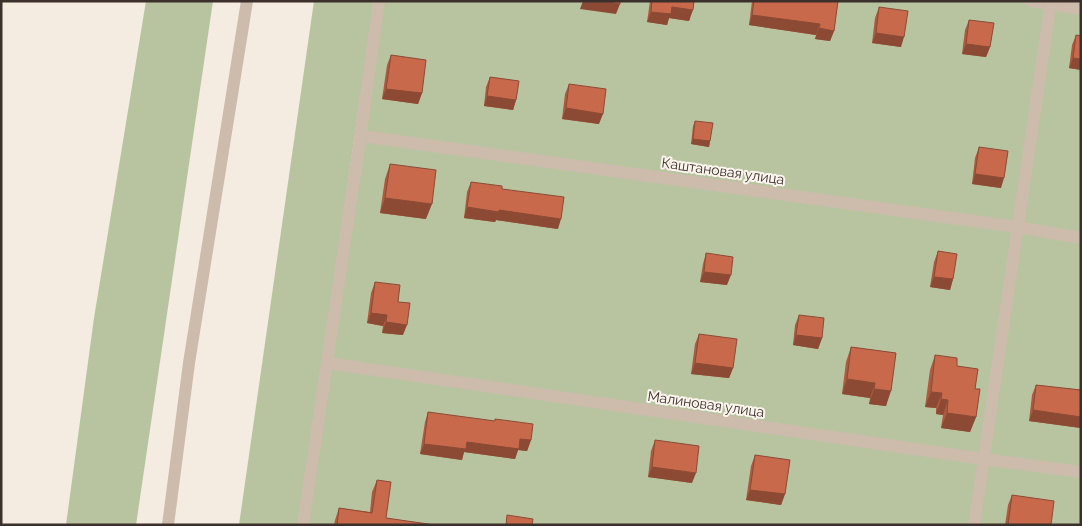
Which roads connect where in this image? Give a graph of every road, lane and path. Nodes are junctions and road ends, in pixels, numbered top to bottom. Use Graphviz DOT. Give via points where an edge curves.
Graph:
graph roads {
  1 [pos="247,1"];
  2 [pos="379,1"];
  3 [pos="1030,1"];
  4 [pos="1051,3"];
  5 [pos="1081,9"];
  6 [pos="361,136"];
  7 [pos="1017,227"];
  8 [pos="1081,238"];
  9 [pos="327,363"];
  10 [pos="984,459"];
  11 [pos="1081,472"];
  12 [pos="168,525"];
  13 [pos="302,525"];
  14 [pos="974,525"];
  1 -- 12 [label="street" via="189,363"];
  2 -- 6 [label="street"];
  3 -- 4 [label="street"];
  4 -- 5 [label="street"];
  4 -- 7 [label="street"];
  6 -- 7 [label="street, Каштановая улица"];
  6 -- 9 [label="street"];
  7 -- 8 [label="street, Каштановая улица"];
  7 -- 10 [label="street"];
  9 -- 10 [label="street, Малиновая улица"];
  9 -- 13 [label="street"];
  10 -- 11 [label="street, Малиновая улица"];
  10 -- 14 [label="street"];
}
